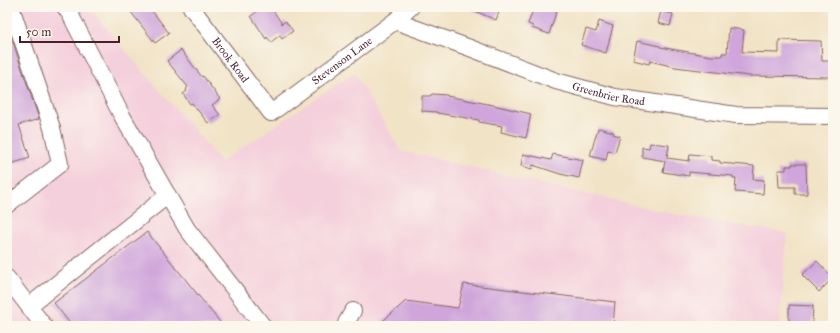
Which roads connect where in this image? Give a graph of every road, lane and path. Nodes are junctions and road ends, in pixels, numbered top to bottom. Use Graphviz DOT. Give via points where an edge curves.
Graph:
graph roads {
  1 [pos="11,7"];
  2 [pos="65,7"];
  3 [pos="190,7"];
  4 [pos="411,7"];
  5 [pos="396,21"];
  6 [pos="271,113"];
  7 [pos="833,116"];
  8 [pos="168,195"];
  9 [pos="7,205"];
  10 [pos="7,278"];
  11 [pos="29,306"];
  12 [pos="353,311"];
  13 [pos="44,326"];
  14 [pos="263,326"];
  15 [pos="347,326"];
  1 -- 9 [label="street" via="52,128 60,164"];
  2 -- 8 [label="street"];
  3 -- 6 [label="street, Brook Road"];
  4 -- 5 [label="street, Stevenson Lane"];
  5 -- 6 [label="street, Stevenson Lane"];
  5 -- 7 [label="street, Greenbrier Road" via="556,81 615,97 736,115"];
  8 -- 11 [label="street"];
  8 -- 14 [label="street" via="187,229"];
  10 -- 11 [label="street"];
  11 -- 13 [label="street"];
  12 -- 15 [label="street" via="346,323"];
}
